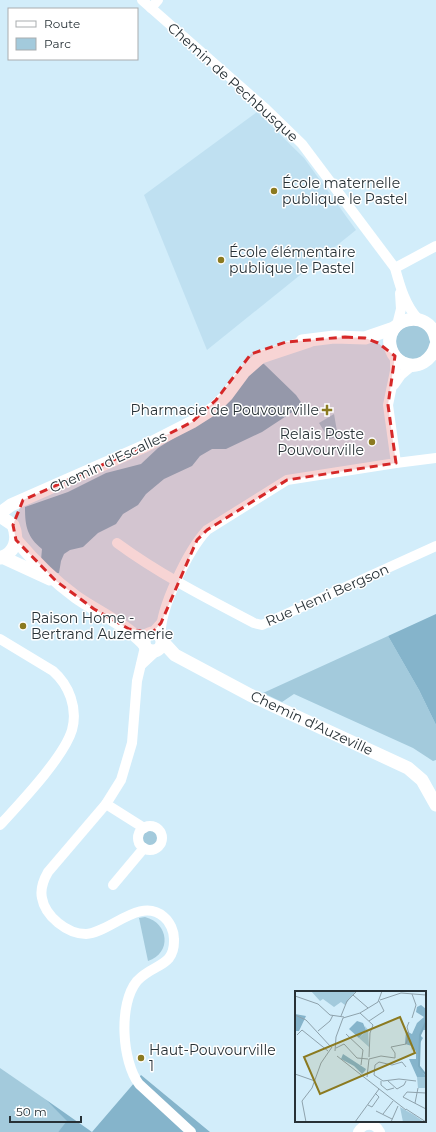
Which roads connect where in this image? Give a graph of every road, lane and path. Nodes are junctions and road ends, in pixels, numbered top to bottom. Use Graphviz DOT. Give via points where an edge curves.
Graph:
graph roads {
  1 [pos="142,0"];
  2 [pos="158,0"];
  3 [pos="151,8"];
  4 [pos="436,246"];
  5 [pos="394,268"];
  6 [pos="400,287"];
  7 [pos="426,320"];
  8 [pos="396,326"];
  9 [pos="364,338"];
  10 [pos="436,339"];
  11 [pos="436,347"];
  12 [pos="394,354"];
  13 [pos="418,364"];
  14 [pos="436,368"];
  15 [pos="390,390"];
  16 [pos="436,458"];
  17 [pos="396,463"];
  18 [pos="23,500"];
  19 [pos="0,513"];
  20 [pos="0,516"];
  21 [pos="13,525"];
  22 [pos="16,540"];
  23 [pos="116,543"];
  24 [pos="436,546"];
  25 [pos="1,558"];
  26 [pos="177,580"];
  27 [pos="56,581"];
  28 [pos="0,639"];
  29 [pos="153,642"];
  30 [pos="106,804"];
  31 [pos="436,805"];
  32 [pos="0,825"];
  33 [pos="144,828"];
  34 [pos="144,848"];
  35 [pos="113,885"];
  36 [pos="191,1132"];
  37 [pos="358,1132"];
  38 [pos="380,1132"];
  1 -- 3 [label="street, Chemin de Pechbusque"];
  2 -- 3 [label="street"];
  3 -- 5 [label="street, Chemin de Pechbusque" via="302,144"];
  4 -- 5 [label="street"];
  5 -- 6 [label="street, Chemin de Pechbusque"];
  6 -- 7 [label="street, Chemin de Pechbusque" via="409,307"];
  6 -- 8 [label="street, Chemin de Pechbusque" via="401,309"];
  7 -- 8 [label="street, Chemin d'Escalles" via="404,321"];
  7 -- 10 [label="street"];
  8 -- 9 [label="street, Chemin d'Escalles"];
  8 -- 12 [label="street" via="390,342"];
  9 -- 12 [label="street, Chemin d'Escalles" via="378,343"];
  9 -- 18 [label="street, Chemin d'Escalles" via="334,337 309,340 266,347 251,354 216,400 192,422 145,446"];
  11 -- 13 [label="street" via="429,359"];
  12 -- 13 [label="street, Chemin d'Escalles" via="403,363"];
  12 -- 15 [label="street" via="395,371"];
  13 -- 14 [label="street"];
  13 -- 15 [label="street" via="401,375"];
  15 -- 17 [label="street" via="388,418"];
  16 -- 17 [label="street"];
  17 -- 26 [label="street" via="294,478 271,488 207,530 198,540"];
  18 -- 19 [label="street, Chemin d'Escalles"];
  18 -- 21 [label="street"];
  20 -- 21 [label="street"];
  21 -- 22 [label="street"];
  22 -- 25 [label="street" via="13,548"];
  22 -- 27 [label="street, Chemin d'Auzeville"];
  23 -- 26 [label="street" via="133,556"];
  24 -- 26 [label="street, Rue Henri Bergson" via="262,625"];
  25 -- 27 [label="street, Chemin d'Auzeville"];
  26 -- 29 [label="street"];
  27 -- 29 [label="street, Chemin d'Auzeville" via="94,609"];
  28 -- 32 [label="street" via="61,678 70,696 74,719 62,748"];
  29 -- 30 [label="street" via="141,665 137,682 132,743 127,761 121,780"];
  29 -- 31 [label="street, Chemin d'Auzeville" via="250,695 401,764 422,780"];
  30 -- 33 [label="street"];
  30 -- 36 [label="street" via="48,872 43,883 42,897 54,920 78,933 91,933 127,916 147,910 163,916 171,927 174,936 173,953 163,964 147,972 130,992 126,1006 125,1033 132,1076"];
  33 -- 34 [label="street" via="138,839"];
  33 -- 34 [label="street" via="156,829 161,838 157,847 150,850"];
  34 -- 35 [label="street"];
  37 -- 38 [label="street" via="362,1126 368,1124"];
}
